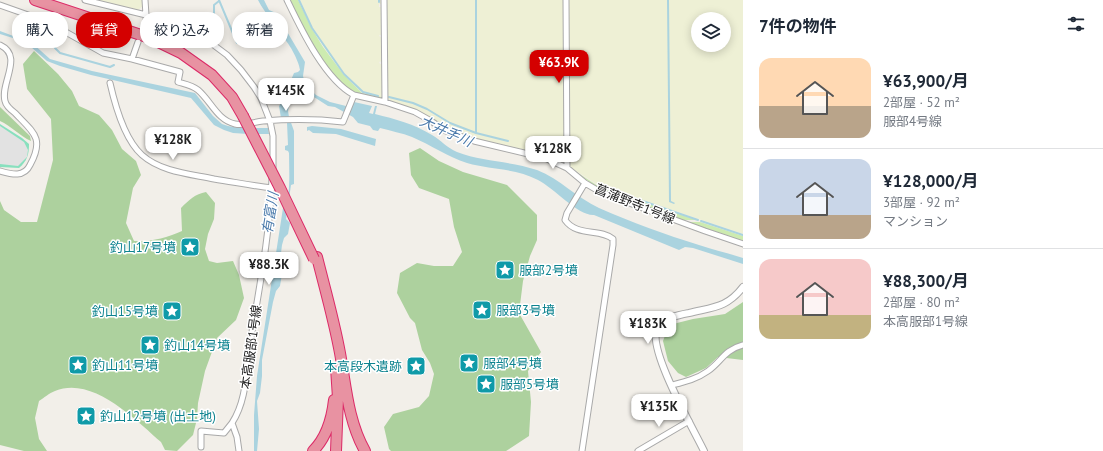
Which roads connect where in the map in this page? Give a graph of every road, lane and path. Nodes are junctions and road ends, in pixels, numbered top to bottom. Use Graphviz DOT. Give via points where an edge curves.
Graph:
graph roads {
  1 [pos="35,0"];
  2 [pos="45,0"];
  3 [pos="85,0"];
  4 [pos="145,0"];
  5 [pos="287,0"];
  6 [pos="384,0"];
  7 [pos="566,0"];
  8 [pos="0,5"];
  9 [pos="146,12"];
  10 [pos="140,14"];
  11 [pos="138,42"];
  12 [pos="0,45"];
  13 [pos="218,48"];
  14 [pos="132,59"];
  15 [pos="110,83"];
  16 [pos="354,96"];
  17 [pos="385,102"];
  18 [pos="245,115"];
  19 [pos="272,121"];
  20 [pos="567,168"];
  21 [pos="0,171"];
  22 [pos="585,183"];
  23 [pos="272,188"];
  24 [pos="743,244"];
  25 [pos="315,258"];
  26 [pos="743,287"];
  27 [pos="743,345"];
  28 [pos="335,353"];
  29 [pos="345,384"];
  30 [pos="672,385"];
  31 [pos="689,421"];
  32 [pos="232,423"];
  33 [pos="201,447"];
  34 [pos="239,451"];
  35 [pos="312,451"];
  36 [pos="336,451"];
  37 [pos="342,451"];
  38 [pos="364,451"];
  39 [pos="582,451"];
  40 [pos="638,451"];
  41 [pos="704,451"];
  1 -- 18 [label="highway" via="150,38 181,53 212,75"];
  2 -- 18 [label="highway" via="152,35 183,49 224,82"];
  3 -- 10 [label="street, 本高服部1号線"];
  4 -- 9 [label="street"];
  5 -- 16 [label="street" via="325,67"];
  6 -- 17 [label="street"];
  7 -- 20 [label="street"];
  8 -- 14 [label="street" via="48,22 103,53"];
  11 -- 14 [label="street"];
  12 -- 21 [label="street" via="11,55 4,94 6,103 36,136 38,145 26,171 18,174"];
  13 -- 19 [label="street, 本高服部1号線" via="241,70 254,87"];
  14 -- 19 [label="street" via="180,72 178,82 191,85 198,90 221,118 229,122 242,124"];
  15 -- 23 [label="street" via="115,106 123,125 142,155 162,166 189,175"];
  16 -- 17 [label="street, 菖蒲野寺1号線"];
  16 -- 19 [label="street" via="343,122"];
  17 -- 20 [label="street, 菖蒲野寺1号線" via="414,112 446,131 481,143 537,155"];
  18 -- 25 [label="highway, bridge"];
  19 -- 23 [label="street, 本高服部1号線"];
  20 -- 22 [label="street, 菖蒲野寺1号線"];
  22 -- 24 [label="street, 菖蒲野寺1号線" via="619,200"];
  22 -- 39 [label="street" via="565,220 568,225 584,232 610,236 613,239"];
  23 -- 32 [label="street, 本高服部1号線" via="264,266 244,394 240,409"];
  25 -- 28 [label="highway" via="328,310"];
  25 -- 29 [label="highway" via="331,308"];
  26 -- 30 [label="street" via="729,302 673,316 657,330 658,351"];
  27 -- 30 [label="street" via="734,347 726,353 709,371"];
  28 -- 35 [label="highway" via="330,420 324,437"];
  28 -- 36 [label="highway" via="338,398"];
  29 -- 37 [label="highway"];
  29 -- 38 [label="highway" via="354,425"];
  30 -- 31 [label="street"];
  31 -- 40 [label="street"];
  31 -- 41 [label="street"];
  32 -- 33 [label="street" via="224,433 201,431"];
  32 -- 34 [label="street"];
}
